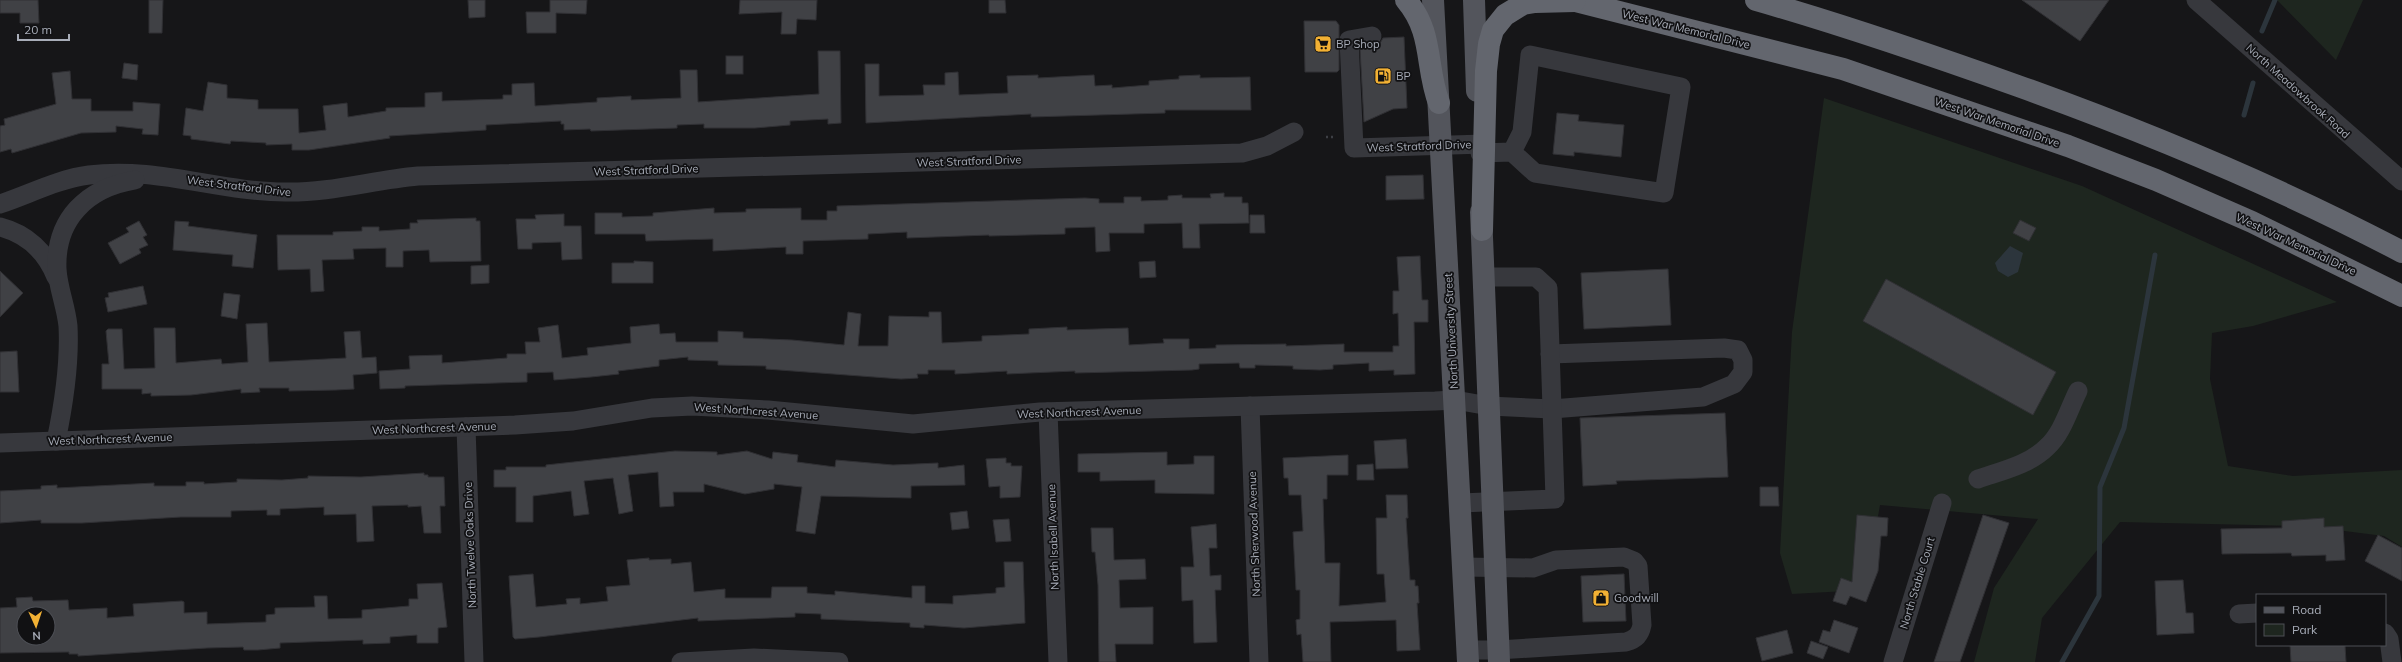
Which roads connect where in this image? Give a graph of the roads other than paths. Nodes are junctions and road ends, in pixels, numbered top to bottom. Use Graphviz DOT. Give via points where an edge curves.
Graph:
graph roads {
  1 [pos="1406,0"];
  2 [pos="1432,0"];
  3 [pos="1474,0"];
  4 [pos="1574,0"];
  5 [pos="1756,0"];
  6 [pos="2196,0"];
  7 [pos="1372,36"];
  8 [pos="1439,103"];
  9 [pos="1294,132"];
  10 [pos="1442,145"];
  11 [pos="1482,148"];
  12 [pos="1512,152"];
  13 [pos="176,178"];
  14 [pos="2402,181"];
  15 [pos="0,204"];
  16 [pos="0,227"];
  17 [pos="1482,230"];
  18 [pos="2402,252"];
  19 [pos="1484,277"];
  20 [pos="61,290"];
  21 [pos="2402,296"];
  22 [pos="1550,354"];
  23 [pos="2078,391"];
  24 [pos="1455,400"];
  25 [pos="1250,406"];
  26 [pos="1489,406"];
  27 [pos="1552,409"];
  28 [pos="1048,412"];
  29 [pos="466,427"];
  30 [pos="56,441"];
  31 [pos="0,443"];
  32 [pos="1978,479"];
  33 [pos="1492,501"];
  34 [pos="1461,503"];
  35 [pos="1942,503"];
  36 [pos="1463,567"];
  37 [pos="1495,569"];
  38 [pos="2386,634"];
  39 [pos="1468,656"];
  40 [pos="1498,656"];
  41 [pos="474,662"];
  42 [pos="681,662"];
  43 [pos="839,662"];
  44 [pos="1058,662"];
  45 [pos="1259,662"];
  46 [pos="1892,662"];
  47 [pos="2392,662"];
  1 -- 8 [label="highway" via="1417,14 1423,28 1432,86"];
  2 -- 8 [label="main road, North University Street"];
  3 -- 11 [label="main road"];
  4 -- 11 [label="highway, West War Memorial Drive" via="1524,4 1497,24 1488,50"];
  4 -- 21 [label="highway, West War Memorial Drive" via="1843,69 2068,146 2156,180 2252,222"];
  5 -- 18 [label="highway" via="1955,64 2140,132 2273,190"];
  6 -- 14 [label="street, North Meadowbrook Road"];
  7 -- 10 [label="street, West Stratford Drive" via="1349,40 1354,148"];
  8 -- 10 [label="main road, North University Street"];
  9 -- 13 [label="street, West Stratford Drive" via="1257,150 1214,154 418,176 294,192 253,190"];
  10 -- 11 [label="street, West Stratford Drive"];
  10 -- 24 [label="main road, North University Street"];
  11 -- 12 [label="street, West Stratford Drive"];
  11 -- 17 [label="highway, West War Memorial Drive"];
  12 -- 12 [label="street" via="1535,173 1664,193 1681,87 1530,55 1522,132"];
  13 -- 15 [label="street, West Stratford Drive" via="123,173 90,175 58,182"];
  13 -- 20 [label="street" via="126,182 109,187 85,201 69,219 58,242 57,269"];
  16 -- 20 [label="street" via="25,238 40,250 53,269"];
  17 -- 19 [label="main road"];
  19 -- 22 [label="street" via="1536,277 1543,282 1548,288"];
  19 -- 26 [label="main road"];
  20 -- 30 [label="street" via="67,320 68,359 65,394"];
  22 -- 27 [label="street"];
  22 -- 27 [label="street, West Northcrest Avenue" via="1724,348 1738,350 1743,360 1743,372 1734,384 1703,397"];
  23 -- 32 [label="street" via="2060,430 2048,447 2029,460"];
  24 -- 25 [label="street, West Northcrest Avenue"];
  24 -- 26 [label="street, West Northcrest Avenue"];
  24 -- 34 [label="main road, North University Street"];
  25 -- 28 [label="street, West Northcrest Avenue"];
  25 -- 45 [label="street, North Sherwood Avenue"];
  26 -- 27 [label="street, West Northcrest Avenue"];
  26 -- 33 [label="main road"];
  27 -- 33 [label="street" via="1555,499"];
  28 -- 29 [label="street, West Northcrest Avenue" via="913,424 761,409 692,406 652,408 552,423"];
  28 -- 44 [label="street, North Isabell Avenue"];
  29 -- 30 [label="street, West Northcrest Avenue"];
  29 -- 41 [label="street, North Twelve Oaks Drive"];
  30 -- 31 [label="street, West Northcrest Avenue"];
  33 -- 34 [label="street"];
  33 -- 37 [label="main road"];
  34 -- 36 [label="main road, North University Street"];
  35 -- 46 [label="street, North Stable Court"];
  36 -- 37 [label="street"];
  36 -- 39 [label="main road, North University Street"];
  37 -- 40 [label="main road"];
  37 -- 40 [label="street" via="1533,568 1556,560 1624,557 1638,566 1642,625 1640,634 1634,640 1626,642"];
  38 -- 47 [label="street"];
  39 -- 40 [label="street"];
  42 -- 43 [label="street" via="754,658"];
}
